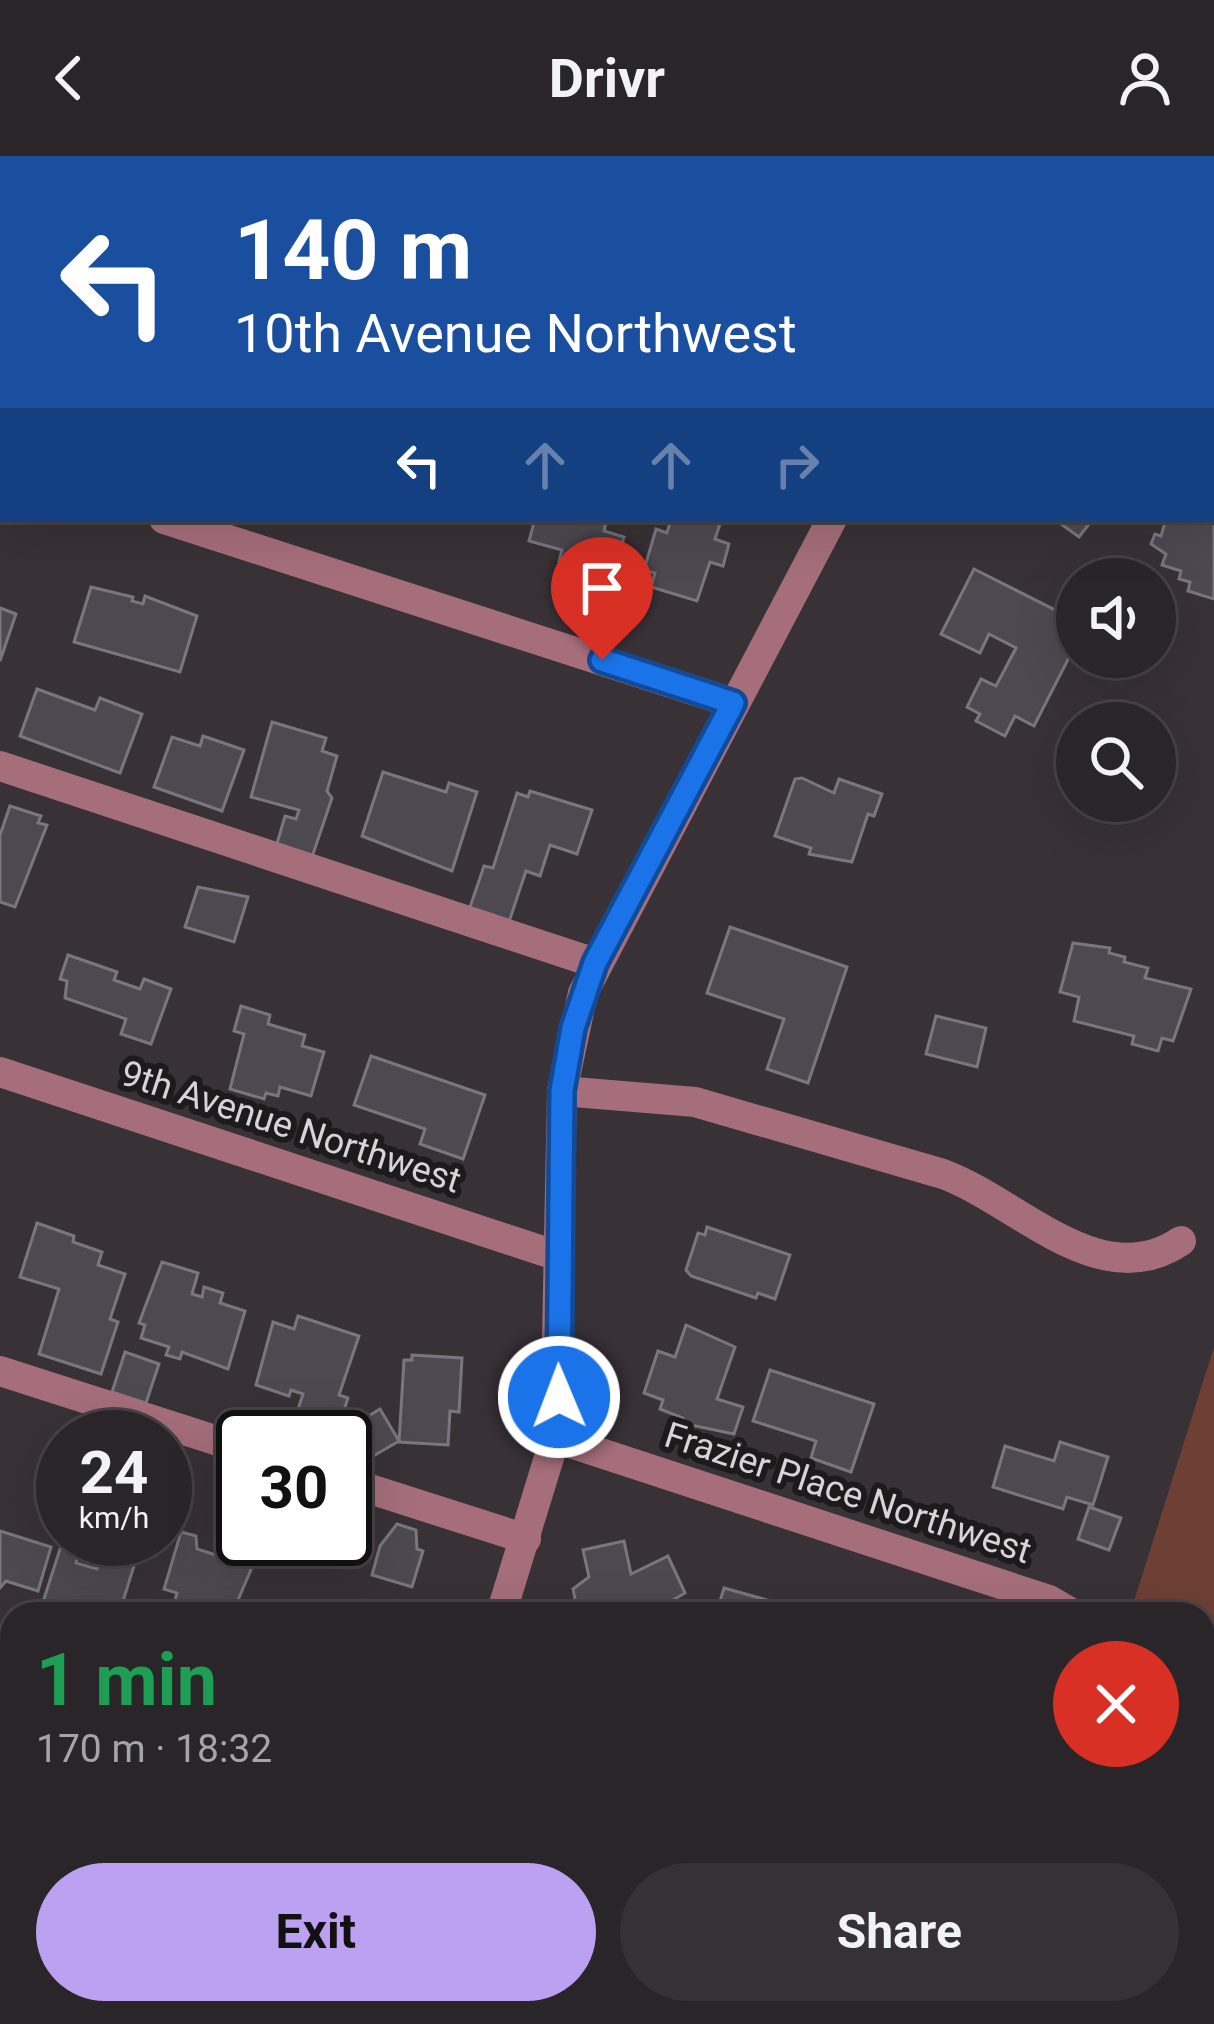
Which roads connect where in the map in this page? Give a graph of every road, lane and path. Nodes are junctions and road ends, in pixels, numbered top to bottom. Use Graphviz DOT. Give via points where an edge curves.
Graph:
graph roads {
  1 [pos="173,522"];
  2 [pos="830,522"];
  3 [pos="733,703"];
  4 [pos="0,766"];
  5 [pos="595,963"];
  6 [pos="0,1072"];
  7 [pos="562,1091"];
  8 [pos="1181,1241"];
  9 [pos="558,1256"];
  10 [pos="0,1371"];
  11 [pos="555,1438"];
  12 [pos="216,1440"];
  13 [pos="372,1490"];
  14 [pos="526,1539"];
  15 [pos="505,1602"];
  16 [pos="1046,1602"];
  1 -- 3 [label="street"];
  2 -- 3 [label="street"];
  3 -- 5 [label="street"];
  4 -- 5 [label="street"];
  5 -- 7 [label="street"];
  6 -- 9 [label="street, 9th Avenue Northwest"];
  7 -- 8 [label="street" via="695,1102 943,1174 1123,1262 1157,1257"];
  7 -- 9 [label="street"];
  9 -- 11 [label="street"];
  10 -- 12 [label="street"];
  11 -- 14 [label="street"];
  11 -- 16 [label="street, Frazier Place Northwest"];
  13 -- 14 [label="street"];
  14 -- 15 [label="street"];
}
